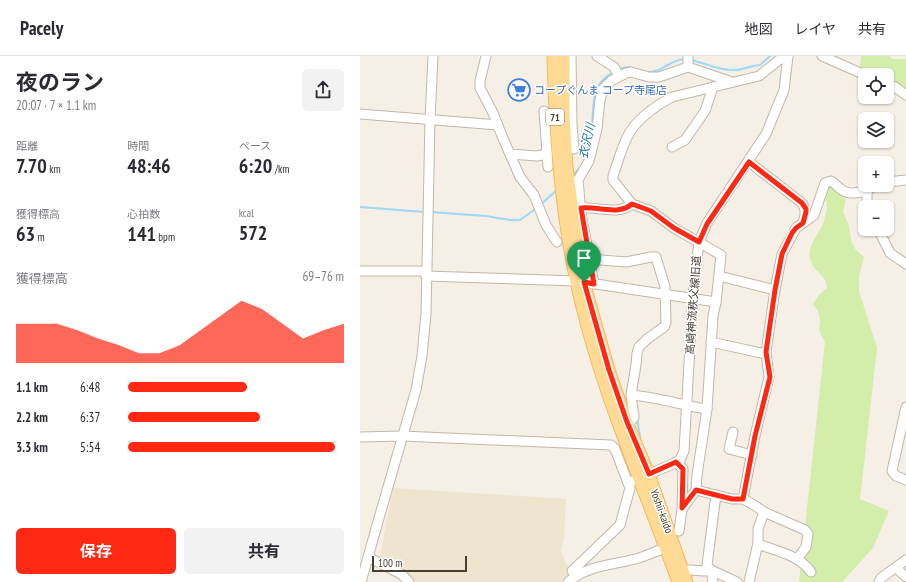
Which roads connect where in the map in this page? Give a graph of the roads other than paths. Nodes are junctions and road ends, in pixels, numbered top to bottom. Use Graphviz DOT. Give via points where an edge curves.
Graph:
graph roads {
  1 [pos="434,56"];
  2 [pos="486,56"];
  3 [pos="553,56"];
  4 [pos="564,56"];
  5 [pos="571,56"];
  6 [pos="597,56"];
  7 [pos="688,56"];
  8 [pos="788,56"];
  9 [pos="822,56"];
  10 [pos="688,67"];
  11 [pos="858,72"];
  12 [pos="619,76"];
  13 [pos="732,82"];
  14 [pos="713,87"];
  15 [pos="894,87"];
  16 [pos="906,95"];
  17 [pos="544,110"];
  18 [pos="360,114"];
  19 [pos="430,120"];
  20 [pos="498,125"];
  21 [pos="672,147"];
  22 [pos="574,149"];
  23 [pos="510,154"];
  24 [pos="547,154"];
  25 [pos="749,162"];
  26 [pos="548,166"];
  27 [pos="906,180"];
  28 [pos="894,181"];
  29 [pos="861,192"];
  30 [pos="632,204"];
  31 [pos="580,208"];
  32 [pos="803,223"];
  33 [pos="882,236"];
  34 [pos="557,242"];
  35 [pos="699,242"];
  36 [pos="589,259"];
  37 [pos="906,264"];
  38 [pos="360,271"];
  39 [pos="426,273"];
  40 [pos="719,276"];
  41 [pos="585,282"];
  42 [pos="775,290"];
  43 [pos="665,296"];
  44 [pos="693,299"];
  45 [pos="716,302"];
  46 [pos="711,342"];
  47 [pos="766,354"];
  48 [pos="631,395"];
  49 [pos="686,406"];
  50 [pos="706,409"];
  51 [pos="906,412"];
  52 [pos="627,422"];
  53 [pos="734,432"];
  54 [pos="402,436"];
  55 [pos="360,437"];
  56 [pos="752,454"];
  57 [pos="676,462"];
  58 [pos="644,476"];
  59 [pos="906,480"];
  60 [pos="628,483"];
  61 [pos="696,490"];
  62 [pos="716,495"];
  63 [pos="743,499"];
  64 [pos="682,508"];
  65 [pos="764,512"];
  66 [pos="679,531"];
  67 [pos="758,544"];
  68 [pos="665,548"];
  69 [pos="368,557"];
  70 [pos="798,558"];
  71 [pos="906,560"];
  72 [pos="896,568"];
  73 [pos="711,570"];
  74 [pos="572,571"];
  75 [pos="683,571"];
  76 [pos="811,572"];
  77 [pos="906,577"];
  78 [pos="362,582"];
  79 [pos="409,582"];
  80 [pos="568,582"];
  81 [pos="678,582"];
  82 [pos="687,582"];
  83 [pos="713,582"];
  84 [pos="737,582"];
  85 [pos="750,582"];
  86 [pos="879,582"];
  1 -- 19 [label="street"];
  2 -- 20 [label="street" via="480,88"];
  3 -- 41 [label="main road, Yoshii-kaido / 71" via="562,196"];
  4 -- 41 [label="main road, Yoshii-kaido / 71" via="564,115 568,167"];
  5 -- 22 [label="street"];
  6 -- 12 [label="street" via="614,67"];
  7 -- 10 [label="street"];
  8 -- 13 [label="street" via="759,76"];
  8 -- 25 [label="street, 高崎神流秩父線旧道" via="784,90 766,134"];
  9 -- 11 [label="street"];
  10 -- 12 [label="street" via="659,77 631,72"];
  10 -- 13 [label="street"];
  12 -- 31 [label="street" via="603,89 589,161 578,180"];
  13 -- 14 [label="street"];
  14 -- 21 [label="street" via="705,111 685,140"];
  14 -- 30 [label="street" via="672,97 646,114 635,125 626,138 613,176 613,180"];
  15 -- 16 [label="street"];
  17 -- 24 [label="street"];
  18 -- 19 [label="street"];
  19 -- 20 [label="street"];
  19 -- 39 [label="street"];
  20 -- 23 [label="street"];
  23 -- 24 [label="street"];
  23 -- 34 [label="street" via="520,177 534,194 541,215"];
  24 -- 26 [label="street"];
  25 -- 32 [label="street" via="802,203 806,209"];
  25 -- 35 [label="street, 高崎神流秩父線旧道" via="707,224"];
  27 -- 28 [label="street"];
  29 -- 32 [label="street" via="849,194 831,181 825,183 814,215"];
  30 -- 31 [label="street" via="614,210"];
  30 -- 35 [label="street" via="651,211"];
  31 -- 36 [label="street"];
  32 -- 42 [label="street" via="792,233 782,254"];
  33 -- 37 [label="street" via="890,253"];
  35 -- 40 [label="street" via="721,255"];
  35 -- 44 [label="street, 高崎神流秩父線旧道"];
  36 -- 41 [label="street"];
  36 -- 43 [label="street" via="626,262 656,257"];
  38 -- 39 [label="street"];
  39 -- 41 [label="street"];
  39 -- 54 [label="street" via="422,356 416,390"];
  40 -- 42 [label="street"];
  40 -- 45 [label="street"];
  41 -- 43 [label="street"];
  41 -- 52 [label="main road, Yoshii-kaido / 71" via="609,370"];
  41 -- 58 [label="main road, Yoshii-kaido / 71" via="601,374 619,425"];
  42 -- 47 [label="street"];
  43 -- 44 [label="street"];
  43 -- 48 [label="street" via="666,324 639,347"];
  44 -- 45 [label="street"];
  44 -- 49 [label="street, 高崎神流秩父線旧道"];
  45 -- 46 [label="street"];
  46 -- 47 [label="street"];
  46 -- 50 [label="street"];
  47 -- 56 [label="street" via="770,377"];
  48 -- 49 [label="street" via="648,396"];
  48 -- 52 [label="street" via="634,417"];
  49 -- 50 [label="street"];
  49 -- 57 [label="street, 高崎神流秩父線旧道" via="684,451 680,460"];
  50 -- 61 [label="street"];
  51 -- 59 [label="street" via="892,471 896,476"];
  52 -- 58 [label="main road, Yoshii-kaido / 71"];
  53 -- 56 [label="street" via="729,449"];
  54 -- 55 [label="street"];
  54 -- 60 [label="street" via="611,445 615,449"];
  54 -- 69 [label="street"];
  56 -- 63 [label="street"];
  57 -- 58 [label="street"];
  57 -- 64 [label="street" via="683,469"];
  58 -- 60 [label="street"];
  58 -- 68 [label="main road, Yoshii-kaido / 71"];
  58 -- 75 [label="main road, Yoshii-kaido / 71"];
  60 -- 74 [label="street" via="630,488 620,525"];
  61 -- 62 [label="street"];
  61 -- 64 [label="street"];
  62 -- 63 [label="street"];
  62 -- 73 [label="street" via="707,565"];
  63 -- 65 [label="street"];
  64 -- 66 [label="street"];
  65 -- 67 [label="street" via="758,529"];
  65 -- 70 [label="street" via="805,530 808,534 806,547"];
  67 -- 70 [label="street"];
  67 -- 85 [label="street"];
  68 -- 80 [label="street" via="640,558 590,570"];
  68 -- 81 [label="main road, Yoshii-kaido / 71"];
  69 -- 78 [label="street"];
  69 -- 79 [label="street" via="401,574"];
  70 -- 76 [label="street"];
  71 -- 72 [label="street"];
  72 -- 77 [label="street"];
  72 -- 86 [label="street"];
  73 -- 75 [label="street"];
  73 -- 83 [label="street"];
  73 -- 84 [label="street"];
  75 -- 82 [label="main road, Yoshii-kaido / 71"];
}
